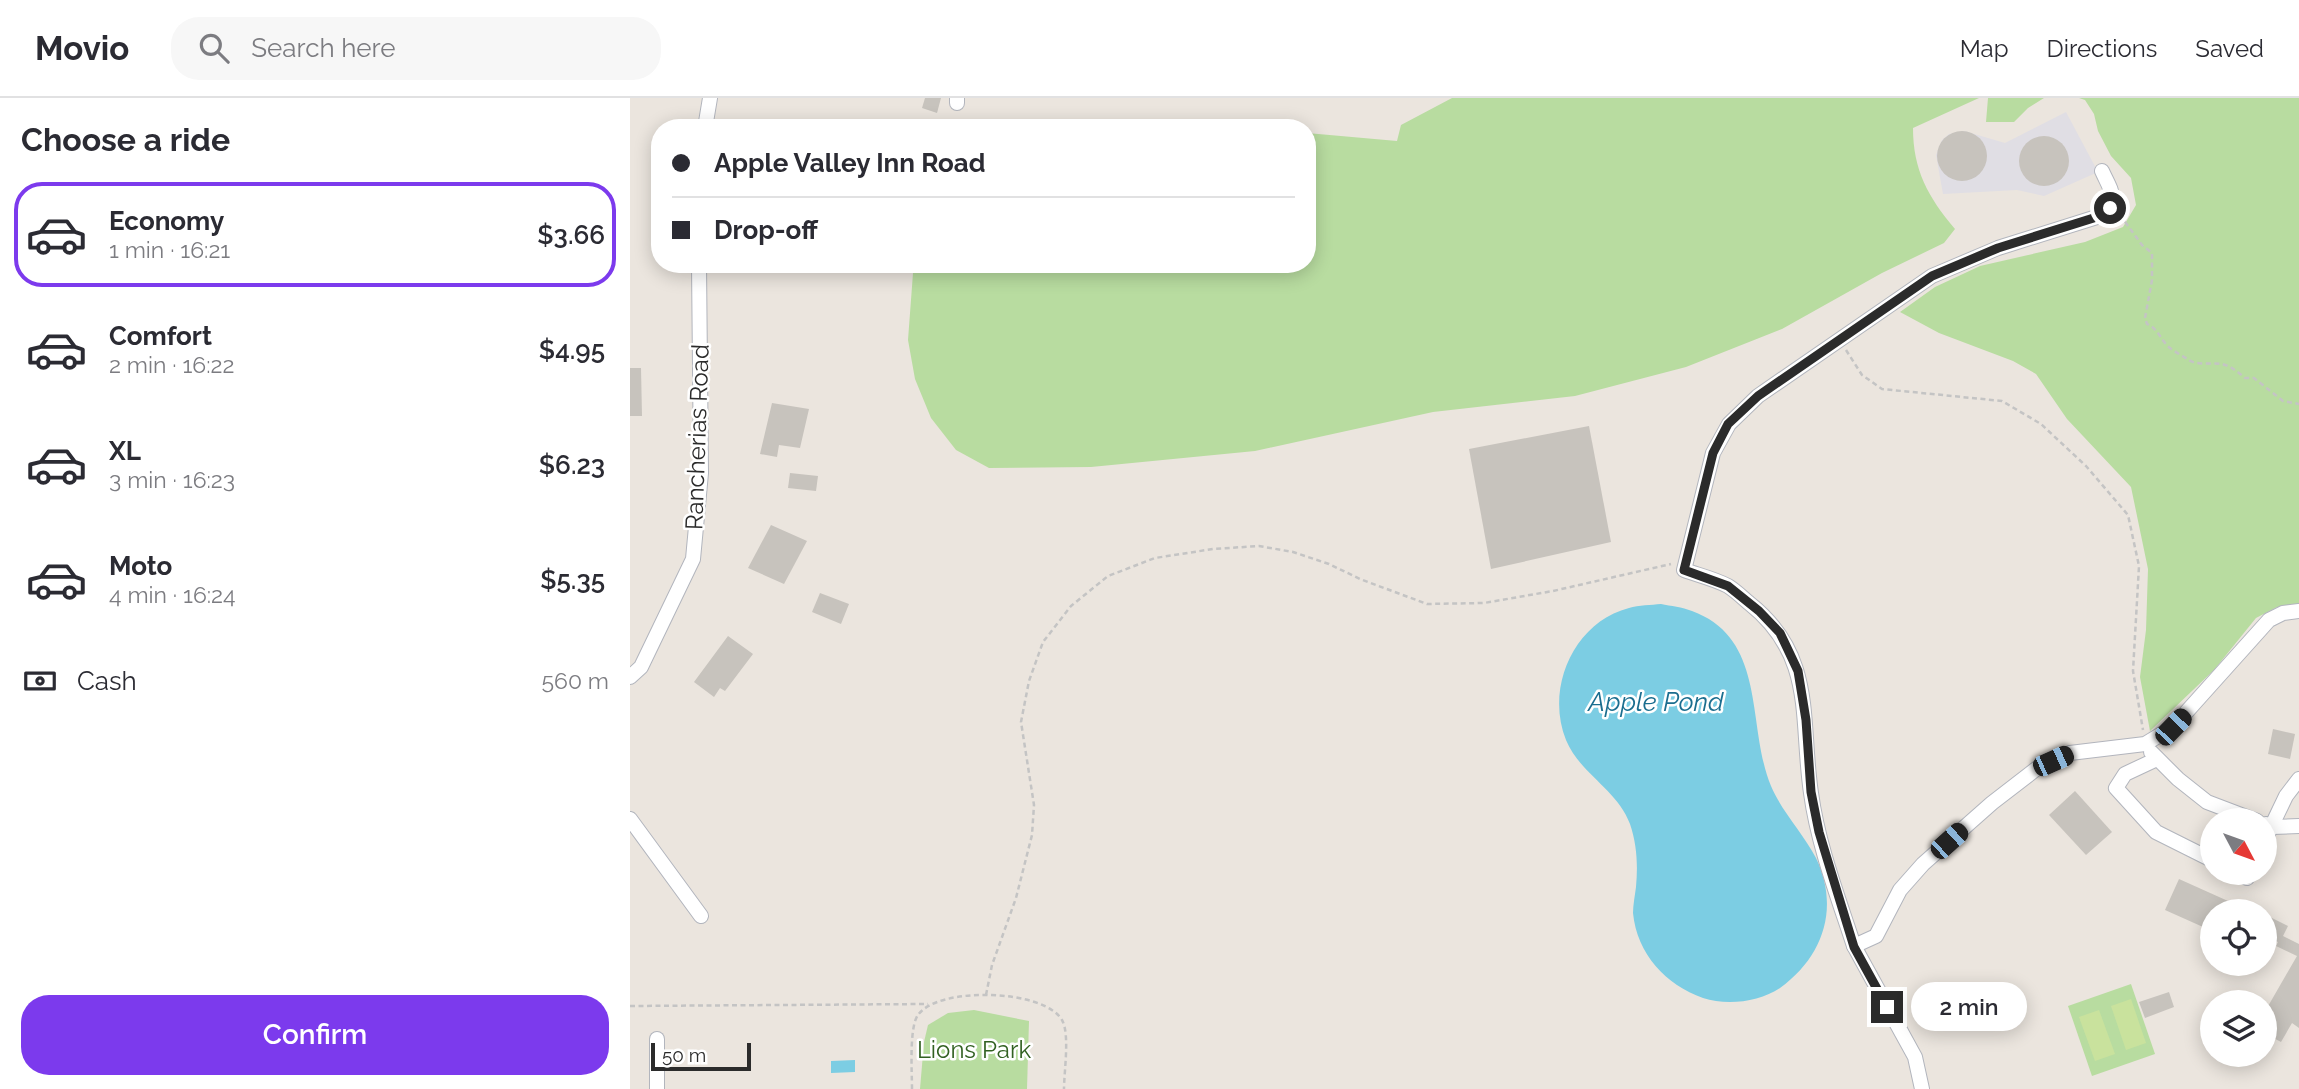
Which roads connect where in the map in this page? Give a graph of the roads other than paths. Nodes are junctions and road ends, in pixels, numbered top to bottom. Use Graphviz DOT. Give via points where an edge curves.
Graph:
graph roads {
  1 [pos="710,98"];
  2 [pos="706,119"];
  3 [pos="2102,171"];
  4 [pos="699,273"];
  5 [pos="2299,611"];
  6 [pos="630,677"];
  7 [pos="2145,744"];
  8 [pos="2157,759"];
  9 [pos="2299,779"];
  10 [pos="2223,808"];
  11 [pos="2277,810"];
  12 [pos="630,819"];
  13 [pos="2277,826"];
  14 [pos="2299,827"];
  15 [pos="2200,854"];
  16 [pos="701,916"];
  17 [pos="1854,947"];
  18 [pos="657,1039"];
  19 [pos="657,1089"];
  20 [pos="1922,1089"];
  1 -- 2 [label="street"];
  3 -- 17 [label="street" via="2113,196 2100,216 1998,248 1932,276 1758,396 1728,424 1713,453 1684,570 1728,586 1759,611 1780,633 1798,671 1813,805"];
  4 -- 6 [label="street, Rancherias Road" via="701,473 693,559 641,667"];
  5 -- 7 [label="street" via="2283,612 2269,620 2173,727"];
  7 -- 8 [label="street"];
  7 -- 17 [label="street" via="2070,753 2036,769 1923,864 1900,890 1876,936"];
  8 -- 10 [label="street" via="2207,802"];
  8 -- 15 [label="street" via="2124,774 2116,788 2156,832"];
  9 -- 11 [label="street"];
  12 -- 16 [label="street"];
  13 -- 14 [label="street"];
  17 -- 20 [label="street" via="1915,1057"];
  18 -- 19 [label="street"];
}
